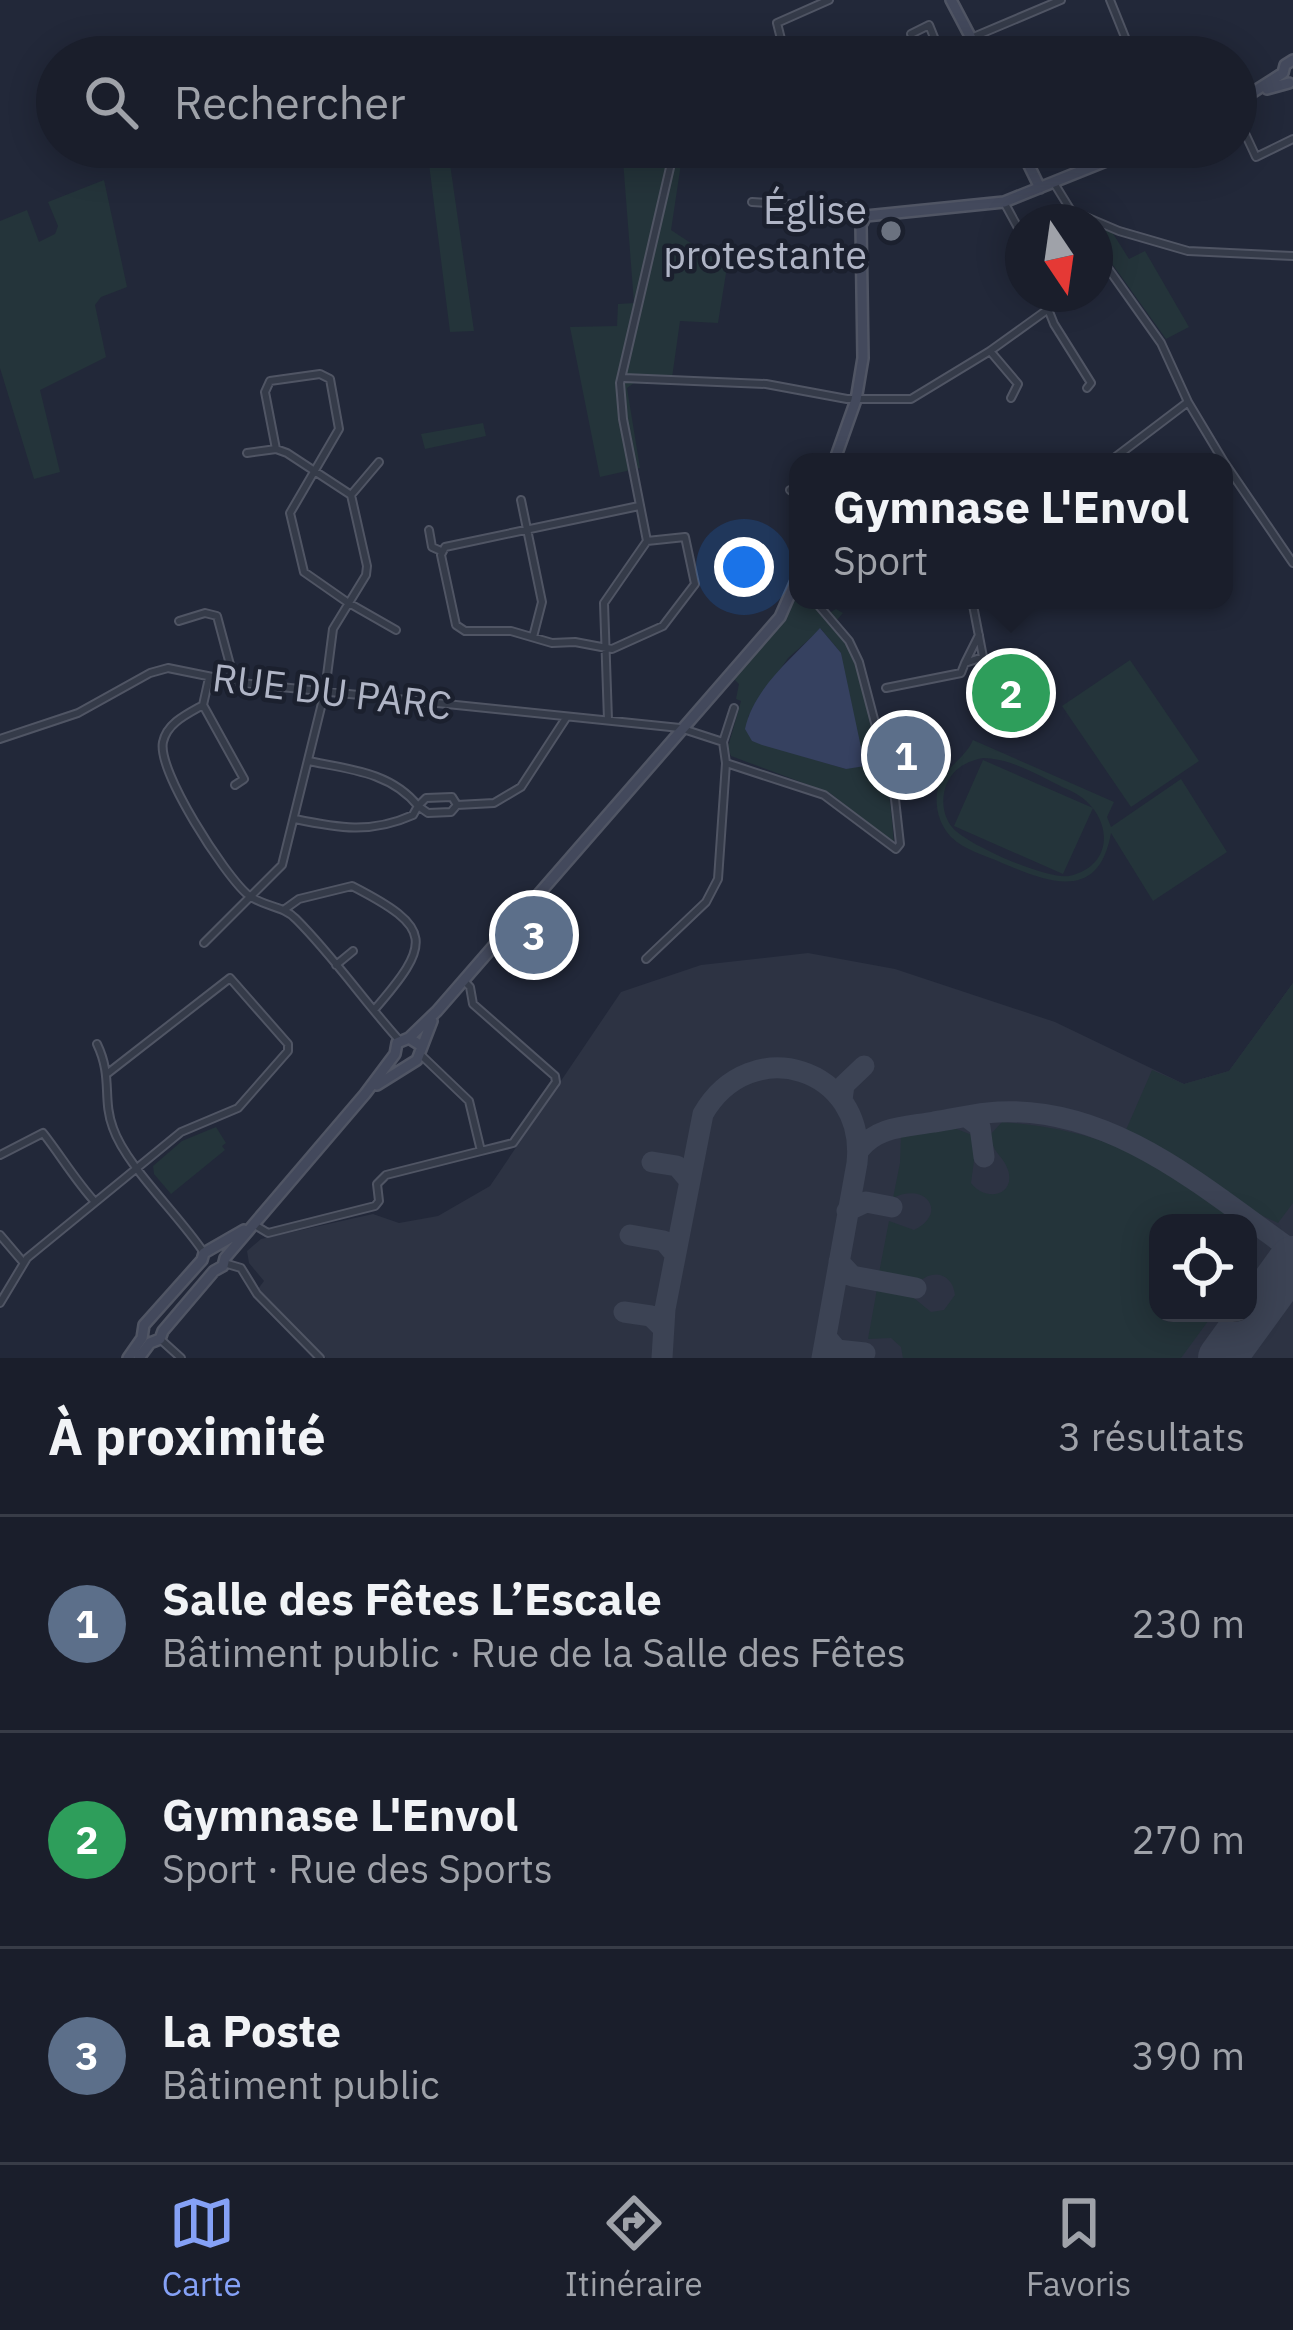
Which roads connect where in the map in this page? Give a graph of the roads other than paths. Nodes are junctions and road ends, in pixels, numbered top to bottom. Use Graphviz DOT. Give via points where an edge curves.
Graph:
graph roads {
  1 [pos="830,0"];
  2 [pos="951,0"];
  3 [pos="1061,0"];
  4 [pos="1110,0"];
  5 [pos="911,34"];
  6 [pos="780,36"];
  7 [pos="933,36"];
  8 [pos="970,36"];
  9 [pos="976,36"];
  10 [pos="1125,36"];
  11 [pos="1293,60"];
  12 [pos="1289,80"];
  13 [pos="1257,92"];
  14 [pos="1293,139"];
  15 [pos="1257,157"];
  16 [pos="670,168"];
  17 [pos="1030,168"];
  18 [pos="1090,168"];
  19 [pos="1054,183"];
  20 [pos="1040,188"];
  21 [pos="752,202"];
  22 [pos="1004,202"];
  23 [pos="1067,204"];
  24 [pos="866,216"];
  25 [pos="1113,229"];
  26 [pos="1293,256"];
  27 [pos="1113,275"];
  28 [pos="1044,312"];
  29 [pos="1048,312"];
  30 [pos="991,351"];
  31 [pos="624,378"];
  32 [pos="1087,388"];
  33 [pos="1011,398"];
  34 [pos="856,400"];
  35 [pos="1188,402"];
  36 [pos="276,449"];
  37 [pos="247,453"];
  38 [pos="837,453"];
  39 [pos="1121,453"];
  40 [pos="1219,453"];
  41 [pos="379,462"];
  42 [pos="314,471"];
  43 [pos="1233,475"];
  44 [pos="351,495"];
  45 [pos="520,500"];
  46 [pos="639,506"];
  47 [pos="429,530"];
  48 [pos="526,530"];
  49 [pos="646,541"];
  50 [pos="441,551"];
  51 [pos="1293,563"];
  52 [pos="789,601"];
  53 [pos="346,602"];
  54 [pos="822,609"];
  55 [pos="974,609"];
  56 [pos="178,621"];
  57 [pos="396,630"];
  58 [pos="979,635"];
  59 [pos="533,637"];
  60 [pos="605,647"];
  61 [pos="965,663"];
  62 [pos="209,678"];
  63 [pos="230,680"];
  64 [pos="886,688"];
  65 [pos="325,691"];
  66 [pos="203,705"];
  67 [pos="734,708"];
  68 [pos="566,718"];
  69 [pos="608,722"];
  70 [pos="680,728"];
  71 [pos="0,739"];
  72 [pos="723,742"];
  73 [pos="308,761"];
  74 [pos="726,763"];
  75 [pos="235,785"];
  76 [pos="457,805"];
  77 [pos="418,806"];
  78 [pos="294,819"];
  79 [pos="252,898"];
  80 [pos="285,909"];
  81 [pos="204,943"];
  82 [pos="353,951"];
  83 [pos="646,958"];
  84 [pos="336,965"];
  85 [pos="464,980"];
  86 [pos="374,1010"];
  87 [pos="97,1044"];
  88 [pos="412,1051"];
  89 [pos="109,1073"];
  90 [pos="365,1094"];
  91 [pos="481,1150"];
  92 [pos="0,1155"];
  93 [pos="138,1167"];
  94 [pos="95,1202"];
  95 [pos="254,1224"];
  96 [pos="0,1235"];
  97 [pos="209,1252"];
  98 [pos="224,1260"];
  99 [pos="23,1262"];
  100 [pos="214,1270"];
  101 [pos="0,1303"];
  102 [pos="150,1322"];
  103 [pos="154,1338"];
  104 [pos="128,1358"];
  105 [pos="139,1358"];
  106 [pos="181,1358"];
  107 [pos="320,1358"];
  1 -- 6 [label="street" via="777,22"];
  2 -- 8 [label="main road"];
  3 -- 9 [label="street"];
  4 -- 10 [label="street"];
  5 -- 7 [label="street" via="929,26"];
  11 -- 12 [label="main road" via="1285,65"];
  12 -- 13 [label="main road"];
  14 -- 15 [label="street"];
  16 -- 31 [label="street"];
  17 -- 20 [label="main road"];
  18 -- 19 [label="main road"];
  19 -- 20 [label="main road"];
  19 -- 23 [label="street"];
  20 -- 22 [label="main road"];
  21 -- 24 [label="street" via="856,208"];
  22 -- 24 [label="main road"];
  24 -- 34 [label="main road"];
  25 -- 26 [label="street" via="1188,251"];
  27 -- 35 [label="street" via="1161,343"];
  28 -- 30 [label="street"];
  29 -- 32 [label="street"];
  30 -- 33 [label="street" via="1018,384"];
  30 -- 34 [label="street" via="911,399"];
  31 -- 34 [label="street" via="766,384"];
  31 -- 46 [label="street"];
  34 -- 38 [label="main road"];
  35 -- 39 [label="street"];
  35 -- 40 [label="street"];
  36 -- 37 [label="street"];
  36 -- 42 [label="street"];
  36 -- 42 [label="street" via="266,386 326,376 340,422"];
  41 -- 44 [label="street"];
  42 -- 44 [label="street"];
  42 -- 53 [label="street" via="290,513 300,562"];
  43 -- 51 [label="street"];
  44 -- 53 [label="street" via="367,566"];
  45 -- 48 [label="street"];
  46 -- 48 [label="street"];
  46 -- 49 [label="street"];
  47 -- 50 [label="street"];
  48 -- 50 [label="street"];
  48 -- 59 [label="street" via="542,602"];
  49 -- 60 [label="street" via="604,603"];
  49 -- 60 [label="street" via="686,537 695,584 662,626"];
  50 -- 59 [label="street" via="458,629"];
  52 -- 70 [label="main road"];
  53 -- 57 [label="street"];
  53 -- 65 [label="street" via="333,629"];
  54 -- 74 [label="street" via="859,662 900,844 896,849 824,795"];
  55 -- 58 [label="street"];
  56 -- 63 [label="street" via="217,616"];
  58 -- 61 [label="street"];
  58 -- 61 [label="street" via="983,657"];
  59 -- 60 [label="street"];
  60 -- 69 [label="street"];
  61 -- 64 [label="street" via="961,673"];
  62 -- 63 [label="street, RUE DU PARC"];
  62 -- 66 [label="street"];
  62 -- 71 [label="street, RUE DU PARC" via="158,669 78,712"];
  63 -- 65 [label="street, RUE DU PARC"];
  65 -- 68 [label="street, RUE DU PARC"];
  65 -- 73 [label="street"];
  66 -- 75 [label="street" via="244,779"];
  66 -- 79 [label="street" via="166,733 163,758 221,863"];
  67 -- 72 [label="street"];
  68 -- 69 [label="street, RUE DU PARC"];
  68 -- 76 [label="street" via="521,787 494,803"];
  69 -- 70 [label="street, RUE DU PARC"];
  70 -- 72 [label="street, RUE DU PARC"];
  70 -- 85 [label="main road"];
  72 -- 74 [label="street"];
  73 -- 77 [label="street" via="377,776"];
  73 -- 78 [label="street"];
  74 -- 83 [label="street" via="718,878 706,902"];
  76 -- 77 [label="street" via="428,813"];
  76 -- 77 [label="street" via="452,797"];
  77 -- 78 [label="street" via="374,829"];
  78 -- 79 [label="street" via="282,866"];
  79 -- 80 [label="street"];
  79 -- 81 [label="street"];
  80 -- 84 [label="street"];
  80 -- 86 [label="street" via="298,898 352,886 410,922 417,939 410,966"];
  82 -- 84 [label="street"];
  84 -- 86 [label="street"];
  85 -- 88 [label="main road"];
  85 -- 91 [label="street" via="473,1004 556,1082 513,1143"];
  86 -- 88 [label="street"];
  87 -- 89 [label="street"];
  88 -- 90 [label="main road"];
  88 -- 90 [label="main road" via="395,1054"];
  88 -- 91 [label="street" via="469,1101"];
  89 -- 93 [label="street" via="112,1127"];
  89 -- 93 [label="street" via="230,978 287,1044 238,1108 181,1132"];
  90 -- 95 [label="main road"];
  91 -- 95 [label="street" via="386,1174 376,1206 268,1232"];
  92 -- 94 [label="street" via="43,1133"];
  93 -- 94 [label="street"];
  93 -- 97 [label="street"];
  94 -- 99 [label="street"];
  95 -- 97 [label="main road"];
  95 -- 98 [label="main road"];
  96 -- 99 [label="street"];
  97 -- 98 [label="main road"];
  97 -- 100 [label="main road" via="207,1269"];
  97 -- 102 [label="main road"];
  98 -- 100 [label="main road"];
  98 -- 107 [label="street" via="241,1268"];
  99 -- 101 [label="street"];
  100 -- 103 [label="main road"];
  102 -- 103 [label="main road" via="157,1323"];
  102 -- 103 [label="main road" via="142,1328"];
  103 -- 104 [label="main road"];
  103 -- 105 [label="main road"];
  103 -- 106 [label="street"];
}
